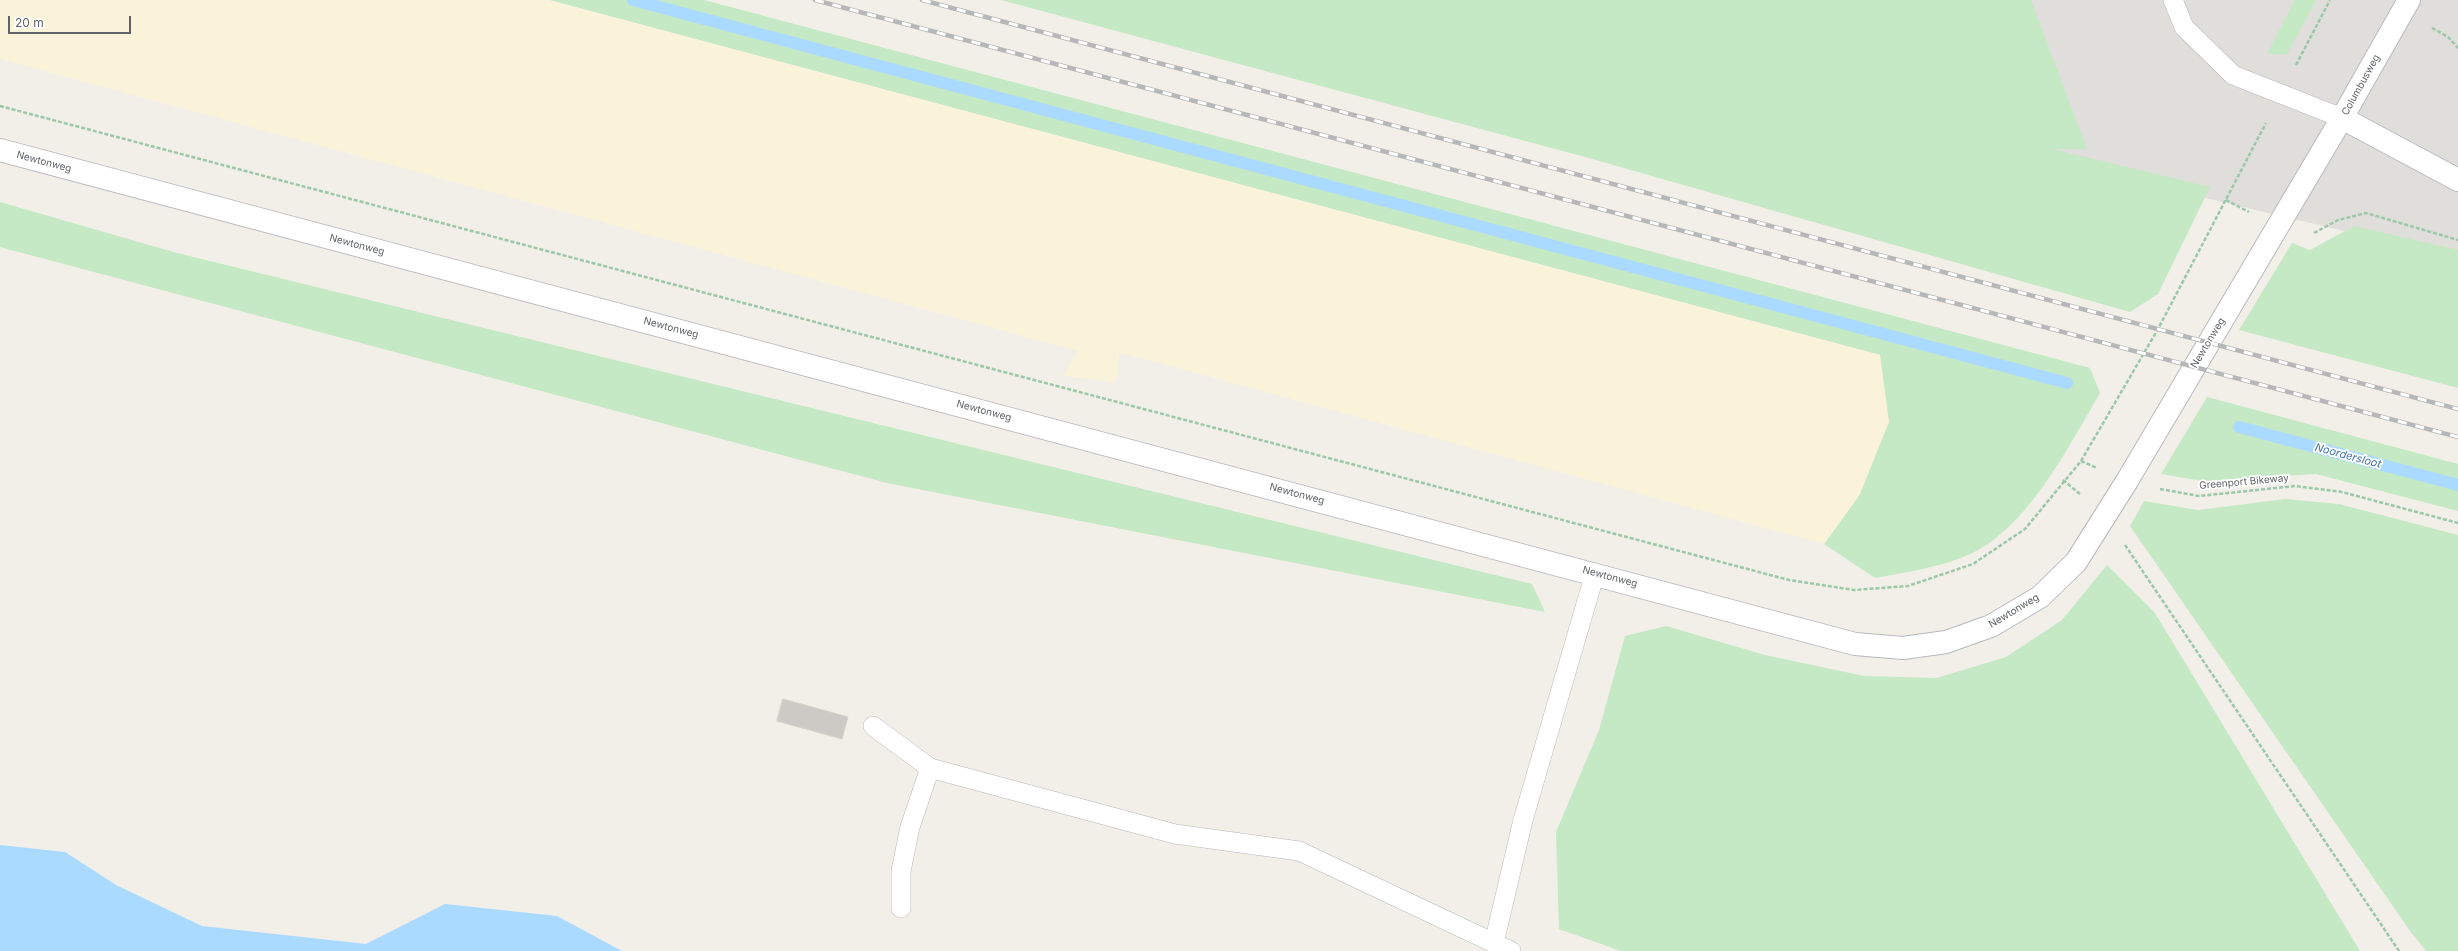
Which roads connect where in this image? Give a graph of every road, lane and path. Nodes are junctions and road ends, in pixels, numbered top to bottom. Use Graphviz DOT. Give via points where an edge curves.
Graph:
graph roads {
  1 [pos="2173,0"];
  2 [pos="2409,0"];
  3 [pos="0,106"];
  4 [pos="2342,118"];
  5 [pos="0,150"];
  6 [pos="2458,180"];
  7 [pos="2276,227"];
  8 [pos="2458,240"];
  9 [pos="2081,460"];
  10 [pos="2127,481"];
  11 [pos="2105,515"];
  12 [pos="2458,523"];
  13 [pos="1595,573"];
  14 [pos="873,726"];
  15 [pos="930,768"];
  16 [pos="901,908"];
  17 [pos="1494,942"];
  18 [pos="1511,951"];
  19 [pos="2399,951"];
  1 -- 4 [label="lane" via="2184,27 2233,74"];
  2 -- 4 [label="street, Columbusweg"];
  3 -- 9 [label="path" via="1789,580 1854,590 1908,586 1973,564 2025,529"];
  4 -- 6 [label="street, Columbusweg"];
  4 -- 7 [label="street, Newtonweg"];
  5 -- 13 [label="street, Newtonweg"];
  7 -- 8 [label="path" via="2305,238 2338,220 2366,213"];
  7 -- 9 [label="path" via="2226,200 2158,329"];
  7 -- 10 [label="street, Newtonweg"];
  9 -- 10 [label="path, Greenport Bikeway"];
  10 -- 11 [label="street, Newtonweg"];
  10 -- 12 [label="path, Greenport Bikeway" via="2199,496 2296,486 2342,492"];
  11 -- 13 [label="street, Newtonweg" via="2076,562 2040,597 1991,626 1946,642 1904,648 1855,644"];
  11 -- 19 [label="path"];
  13 -- 17 [label="lane" via="1523,820"];
  14 -- 15 [label="lane"];
  15 -- 16 [label="lane" via="910,826 901,871"];
  15 -- 17 [label="lane" via="1175,834 1299,851"];
  17 -- 18 [label="lane"];
}
